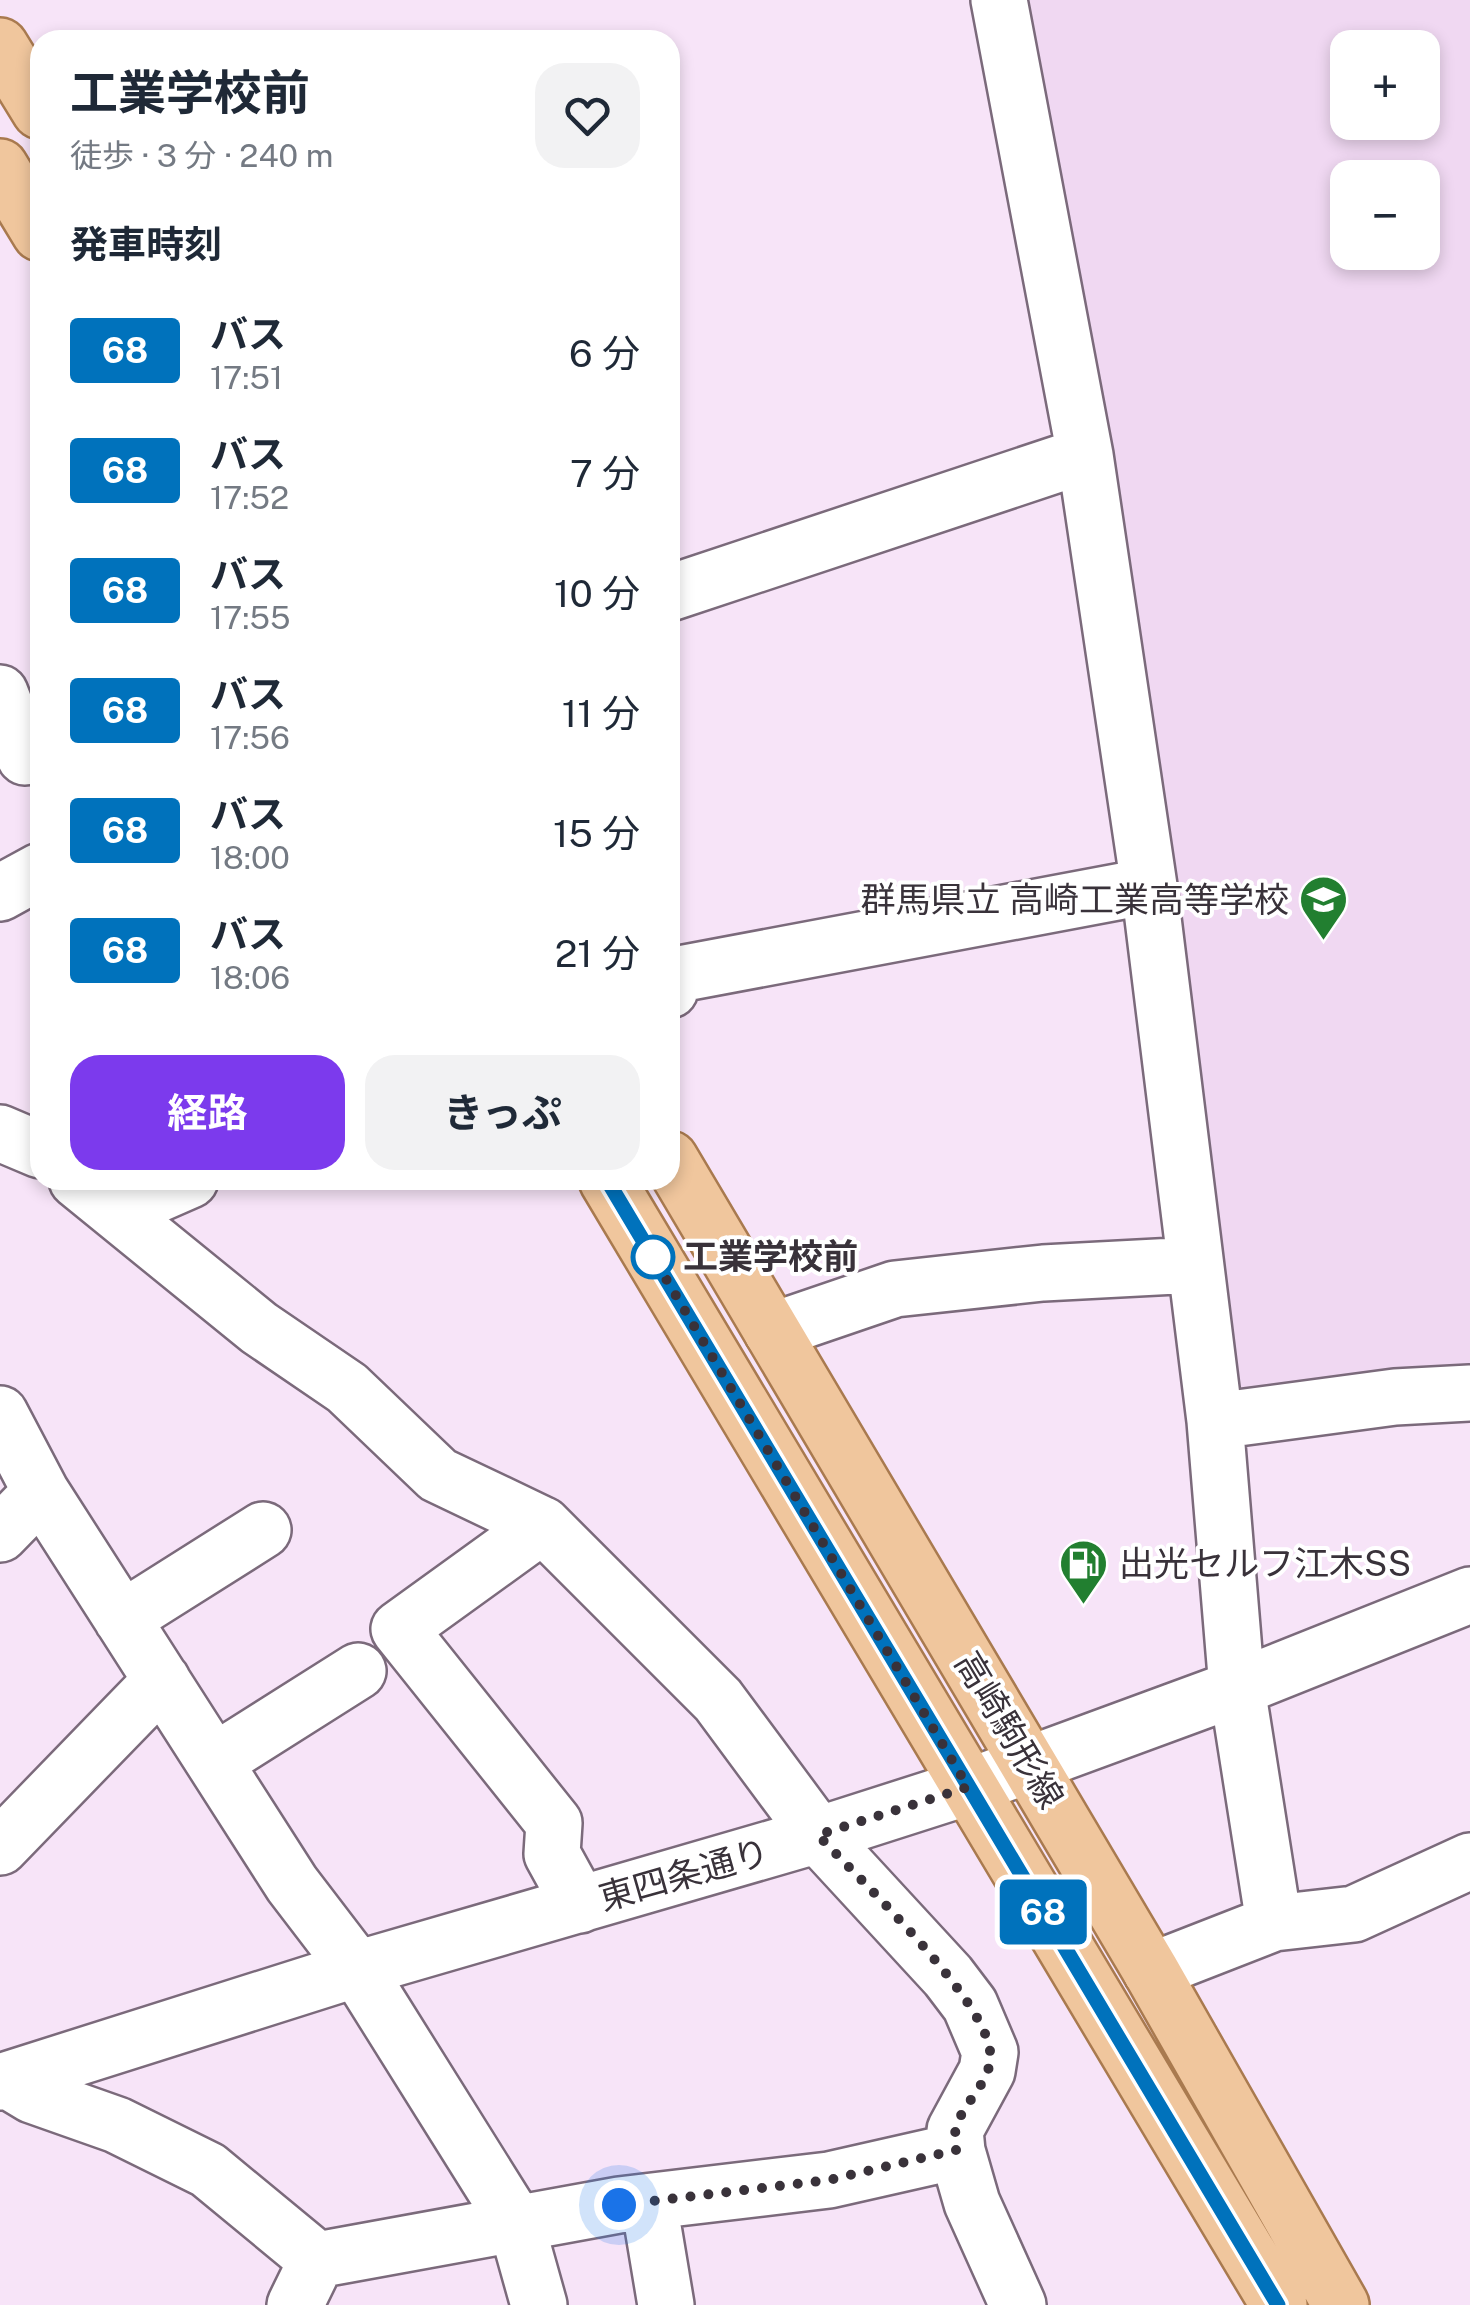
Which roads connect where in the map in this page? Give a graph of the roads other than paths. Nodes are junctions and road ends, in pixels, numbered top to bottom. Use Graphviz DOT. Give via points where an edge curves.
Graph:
graph roads {
  1 [pos="999,0"];
  2 [pos="0,46"];
  3 [pos="30,96"];
  4 [pos="0,167"];
  5 [pos="30,216"];
  6 [pos="1085,455"];
  7 [pos="680,590"];
  8 [pos="0,693"];
  9 [pos="22,769"];
  10 [pos="30,876"];
  11 [pos="1148,886"];
  12 [pos="0,893"];
  13 [pos="680,974"];
  14 [pos="0,1133"];
  15 [pos="30,1146"];
  16 [pos="680,1176"];
  17 [pos="132,1190"];
  18 [pos="613,1190"];
  19 [pos="97,1196"];
  20 [pos="1196,1265"];
  21 [pos="772,1331"];
  22 [pos="1470,1394"];
  23 [pos="0,1414"];
  24 [pos="1215,1421"];
  25 [pos="41,1492"];
  26 [pos="543,1525"];
  27 [pos="263,1530"];
  28 [pos="0,1534"];
  29 [pos="1470,1595"];
  30 [pos="122,1618"];
  31 [pos="358,1671"];
  32 [pos="162,1680"];
  33 [pos="1237,1688"];
  34 [pos="214,1762"];
  35 [pos="1030,1764"];
  36 [pos="968,1787"];
  37 [pos="818,1835"];
  38 [pos="0,1847"];
  39 [pos="1470,1861"];
  40 [pos="580,1905"];
  41 [pos="1274,1922"];
  42 [pos="357,1969"];
  43 [pos="1151,1972"];
  44 [pos="3,2081"];
  45 [pos="956,2150"];
  46 [pos="648,2203"];
  47 [pos="516,2222"];
  48 [pos="306,2282"];
  49 [pos="539,2305"];
  50 [pos="666,2305"];
  51 [pos="1018,2305"];
  52 [pos="1278,2305"];
  53 [pos="1341,2305"];
  1 -- 6 [label="street"];
  2 -- 3 [label="main road"];
  4 -- 5 [label="main road"];
  6 -- 7 [label="street"];
  6 -- 11 [label="street"];
  8 -- 9 [label="street"];
  10 -- 12 [label="street"];
  11 -- 13 [label="street"];
  11 -- 20 [label="street"];
  14 -- 15 [label="street"];
  16 -- 21 [label="main road, 高崎駒形線"];
  17 -- 19 [label="street"];
  18 -- 36 [label="main road, 高崎駒形線"];
  19 -- 26 [label="street" via="259,1328 347,1388 438,1475"];
  20 -- 21 [label="street" via="896,1289"];
  20 -- 24 [label="street"];
  21 -- 35 [label="main road, 高崎駒形線"];
  22 -- 24 [label="street"];
  23 -- 25 [label="street"];
  24 -- 33 [label="street"];
  25 -- 28 [label="street"];
  25 -- 30 [label="street"];
  26 -- 37 [label="street" via="718,1700"];
  26 -- 40 [label="street" via="399,1629 554,1823 552,1854"];
  27 -- 30 [label="street"];
  29 -- 33 [label="street, 東四条通り"];
  30 -- 32 [label="street"];
  31 -- 34 [label="street"];
  32 -- 34 [label="street"];
  32 -- 38 [label="street"];
  33 -- 35 [label="street, 東四条通り"];
  33 -- 41 [label="street"];
  34 -- 42 [label="street" via="292,1884"];
  35 -- 36 [label="street, 東四条通り"];
  35 -- 43 [label="main road, 高崎駒形線"];
  36 -- 37 [label="street, 東四条通り"];
  36 -- 52 [label="main road, 高崎駒形線"];
  37 -- 40 [label="street, 東四条通り"];
  37 -- 45 [label="street" via="948,1976 980,2027 990,2052 987,2071 955,2130"];
  39 -- 41 [label="street" via="1354,1914"];
  40 -- 42 [label="street, 東四条通り"];
  41 -- 43 [label="street"];
  42 -- 44 [label="street, 東四条通り"];
  42 -- 47 [label="street"];
  43 -- 53 [label="main road, 高崎駒形線"];
  44 -- 48 [label="street" via="118,2125 208,2170"];
  45 -- 46 [label="street" via="829,2180"];
  45 -- 51 [label="street" via="972,2204"];
  46 -- 47 [label="street"];
  46 -- 50 [label="street"];
  47 -- 48 [label="street"];
  47 -- 49 [label="street"];
}
